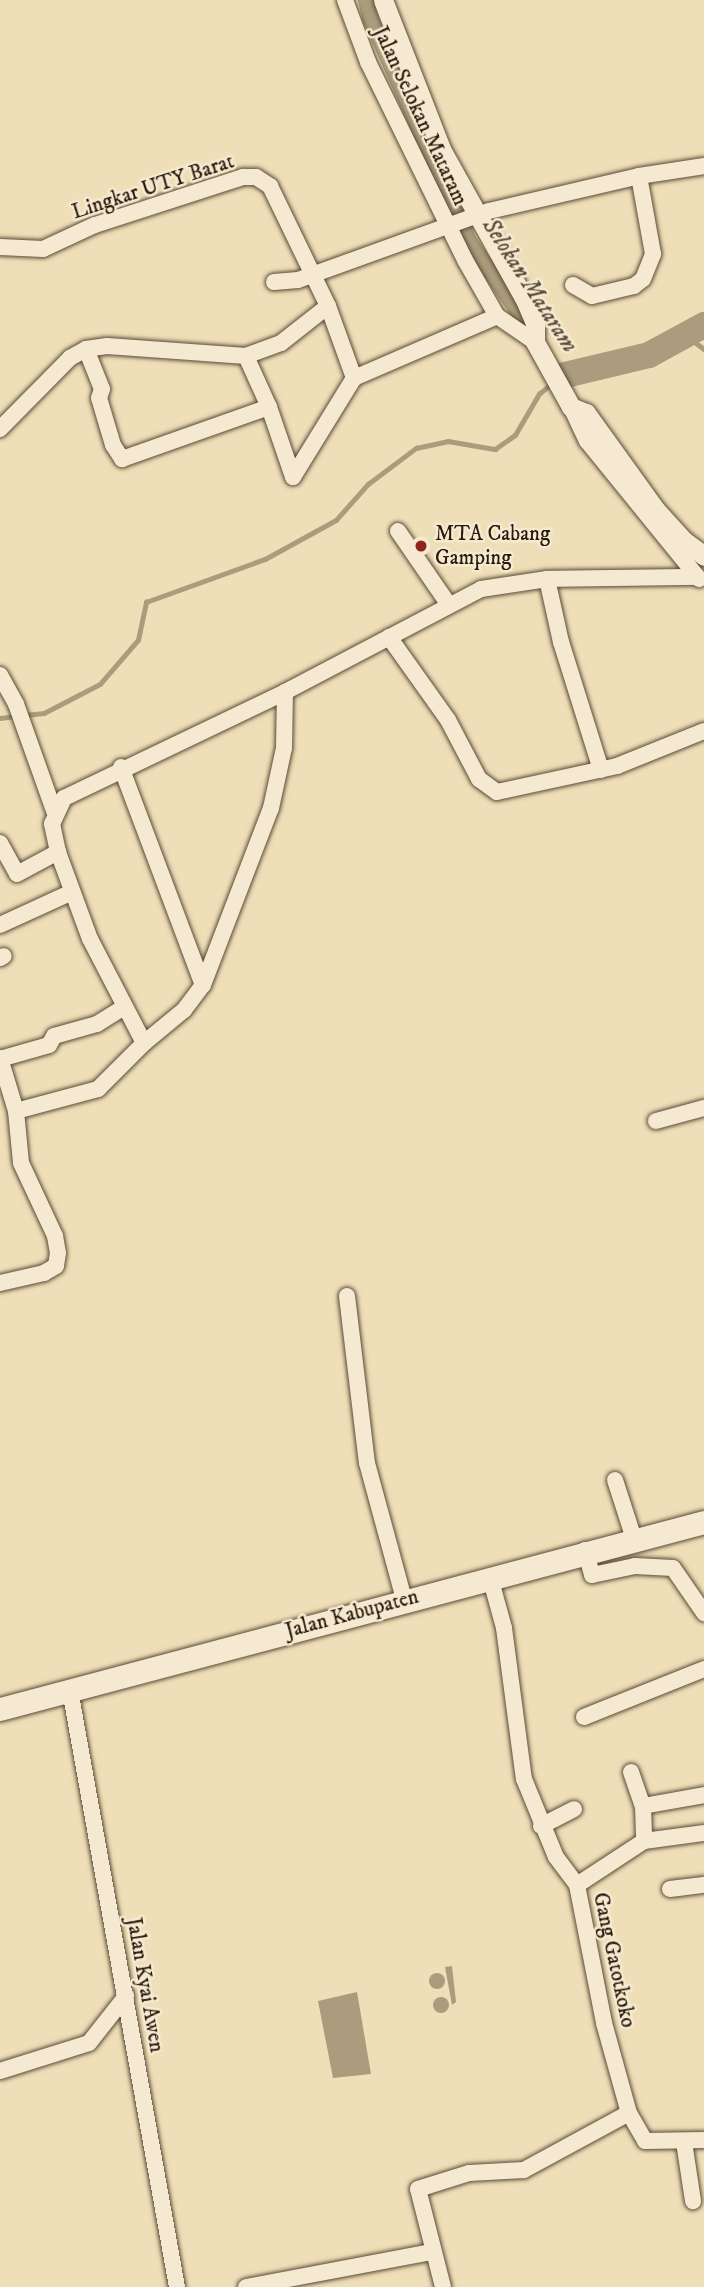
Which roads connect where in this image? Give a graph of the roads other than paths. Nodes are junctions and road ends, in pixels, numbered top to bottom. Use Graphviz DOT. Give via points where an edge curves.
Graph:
graph roads {
  1 [pos="345,0"];
  2 [pos="383,0"];
  3 [pos="704,166"];
  4 [pos="639,176"];
  5 [pos="473,216"];
  6 [pos="447,223"];
  7 [pos="0,247"];
  8 [pos="315,272"];
  9 [pos="274,282"];
  10 [pos="573,285"];
  11 [pos="328,306"];
  12 [pos="497,316"];
  13 [pos="538,347"];
  14 [pos="86,349"];
  15 [pos="246,356"];
  16 [pos="354,378"];
  17 [pos="269,407"];
  18 [pos="575,407"];
  19 [pos="0,429"];
  20 [pos="398,531"];
  21 [pos="704,556"];
  22 [pos="547,579"];
  23 [pos="699,579"];
  24 [pos="449,605"];
  25 [pos="388,637"];
  26 [pos="0,675"];
  27 [pos="285,692"];
  28 [pos="704,731"];
  29 [pos="121,766"];
  30 [pos="601,770"];
  31 [pos="54,811"];
  32 [pos="0,844"];
  33 [pos="58,852"];
  34 [pos="72,891"];
  35 [pos="0,925"];
  36 [pos="203,985"];
  37 [pos="124,1007"];
  38 [pos="144,1043"];
  39 [pos="0,1058"];
  40 [pos="704,1108"];
  41 [pos="16,1111"];
  42 [pos="656,1121"];
  43 [pos="0,1283"];
  44 [pos="347,1296"];
  45 [pos="615,1480"];
  46 [pos="704,1522"];
  47 [pos="634,1539"];
  48 [pos="585,1550"];
  49 [pos="490,1577"];
  50 [pos="404,1599"];
  51 [pos="704,1613"];
  52 [pos="704,1669"];
  53 [pos="71,1690"];
  54 [pos="0,1709"];
  55 [pos="584,1717"];
  56 [pos="631,1772"];
  57 [pos="704,1795"];
  58 [pos="643,1806"];
  59 [pos="574,1809"];
  60 [pos="541,1826"];
  61 [pos="704,1833"];
  62 [pos="644,1841"];
  63 [pos="577,1885"];
  64 [pos="704,1885"];
  65 [pos="670,1889"];
  66 [pos="127,1996"];
  67 [pos="0,2071"];
  68 [pos="629,2113"];
  69 [pos="704,2140"];
  70 [pos="684,2142"];
  71 [pos="693,2201"];
  72 [pos="431,2252"];
  73 [pos="177,2287"];
  74 [pos="246,2287"];
  75 [pos="443,2287"];
  1 -- 6 [label="street, Jalan Selokan Mataram" via="368,62"];
  2 -- 5 [label="street" via="429,122"];
  3 -- 4 [label="street"];
  4 -- 5 [label="street"];
  4 -- 10 [label="street" via="653,254 643,279 635,286 592,296"];
  5 -- 6 [label="street"];
  5 -- 13 [label="street" via="531,313"];
  6 -- 8 [label="street"];
  6 -- 12 [label="street, Jalan Selokan Mataram"];
  7 -- 8 [label="street, Lingkar UTY Barat" via="43,248 95,225 243,177 256,177 270,186"];
  8 -- 9 [label="street"];
  8 -- 11 [label="street, Lingkar UTY Barat"];
  11 -- 15 [label="street" via="281,343"];
  11 -- 16 [label="street, Lingkar UTY Barat"];
  12 -- 13 [label="street, Jalan Selokan Mataram"];
  12 -- 16 [label="street"];
  13 -- 18 [label="street, Jalan Selokan Mataram"];
  14 -- 15 [label="street" via="107,346"];
  14 -- 17 [label="street" via="102,389 99,398 113,445 122,459"];
  14 -- 19 [label="street" via="69,358"];
  15 -- 17 [label="street"];
  16 -- 17 [label="street" via="293,477"];
  18 -- 21 [label="street" via="654,509"];
  18 -- 23 [label="street, Jalan Selokan Mataram" via="587,441"];
  20 -- 24 [label="street"];
  22 -- 23 [label="street"];
  22 -- 24 [label="street" via="481,590"];
  22 -- 30 [label="street" via="561,642"];
  24 -- 25 [label="street"];
  25 -- 27 [label="street"];
  25 -- 30 [label="street" via="449,720 474,772 489,789 507,791"];
  26 -- 31 [label="street" via="16,704"];
  27 -- 29 [label="street"];
  27 -- 36 [label="street" via="284,748 271,807"];
  28 -- 30 [label="street"];
  29 -- 31 [label="street" via="64,798"];
  29 -- 36 [label="street"];
  31 -- 33 [label="street" via="51,828"];
  32 -- 33 [label="street" via="17,874"];
  33 -- 34 [label="street"];
  34 -- 35 [label="street"];
  34 -- 37 [label="street"];
  36 -- 38 [label="street" via="184,1010"];
  37 -- 38 [label="street"];
  37 -- 39 [label="street" via="97,1024 54,1036 48,1045"];
  38 -- 41 [label="street" via="98,1089"];
  39 -- 41 [label="street"];
  40 -- 42 [label="street"];
  41 -- 43 [label="street" via="21,1163 55,1236 58,1254 56,1266 44,1273"];
  44 -- 50 [label="street" via="365,1453"];
  45 -- 47 [label="street"];
  46 -- 47 [label="main road, Jalan Kabupaten"];
  47 -- 48 [label="main road, Jalan Kabupaten"];
  48 -- 49 [label="main road, Jalan Kabupaten"];
  48 -- 51 [label="street" via="592,1574 635,1566 673,1568"];
  49 -- 50 [label="main road, Jalan Kabupaten"];
  49 -- 60 [label="street, Gang Gatotkoko" via="504,1628 524,1779"];
  50 -- 53 [label="main road, Jalan Kabupaten"];
  52 -- 55 [label="street"];
  53 -- 54 [label="main road, Jalan Kabupaten"];
  53 -- 66 [label="street, Jalan Kyai Awen"];
  56 -- 58 [label="street"];
  57 -- 58 [label="street"];
  58 -- 62 [label="street"];
  59 -- 60 [label="street"];
  60 -- 63 [label="street, Gang Gatotkoko"];
  61 -- 62 [label="street"];
  62 -- 63 [label="street"];
  63 -- 68 [label="street, Gang Gatotkoko" via="604,2023"];
  64 -- 65 [label="street"];
  66 -- 67 [label="street" via="89,2043"];
  66 -- 73 [label="street, Jalan Kyai Awen"];
  68 -- 70 [label="street, Gang Gatotkoko" via="645,2141"];
  68 -- 72 [label="street" via="524,2170 469,2173 418,2189"];
  69 -- 70 [label="street"];
  70 -- 71 [label="street"];
  72 -- 74 [label="street"];
  72 -- 75 [label="street"];
}
